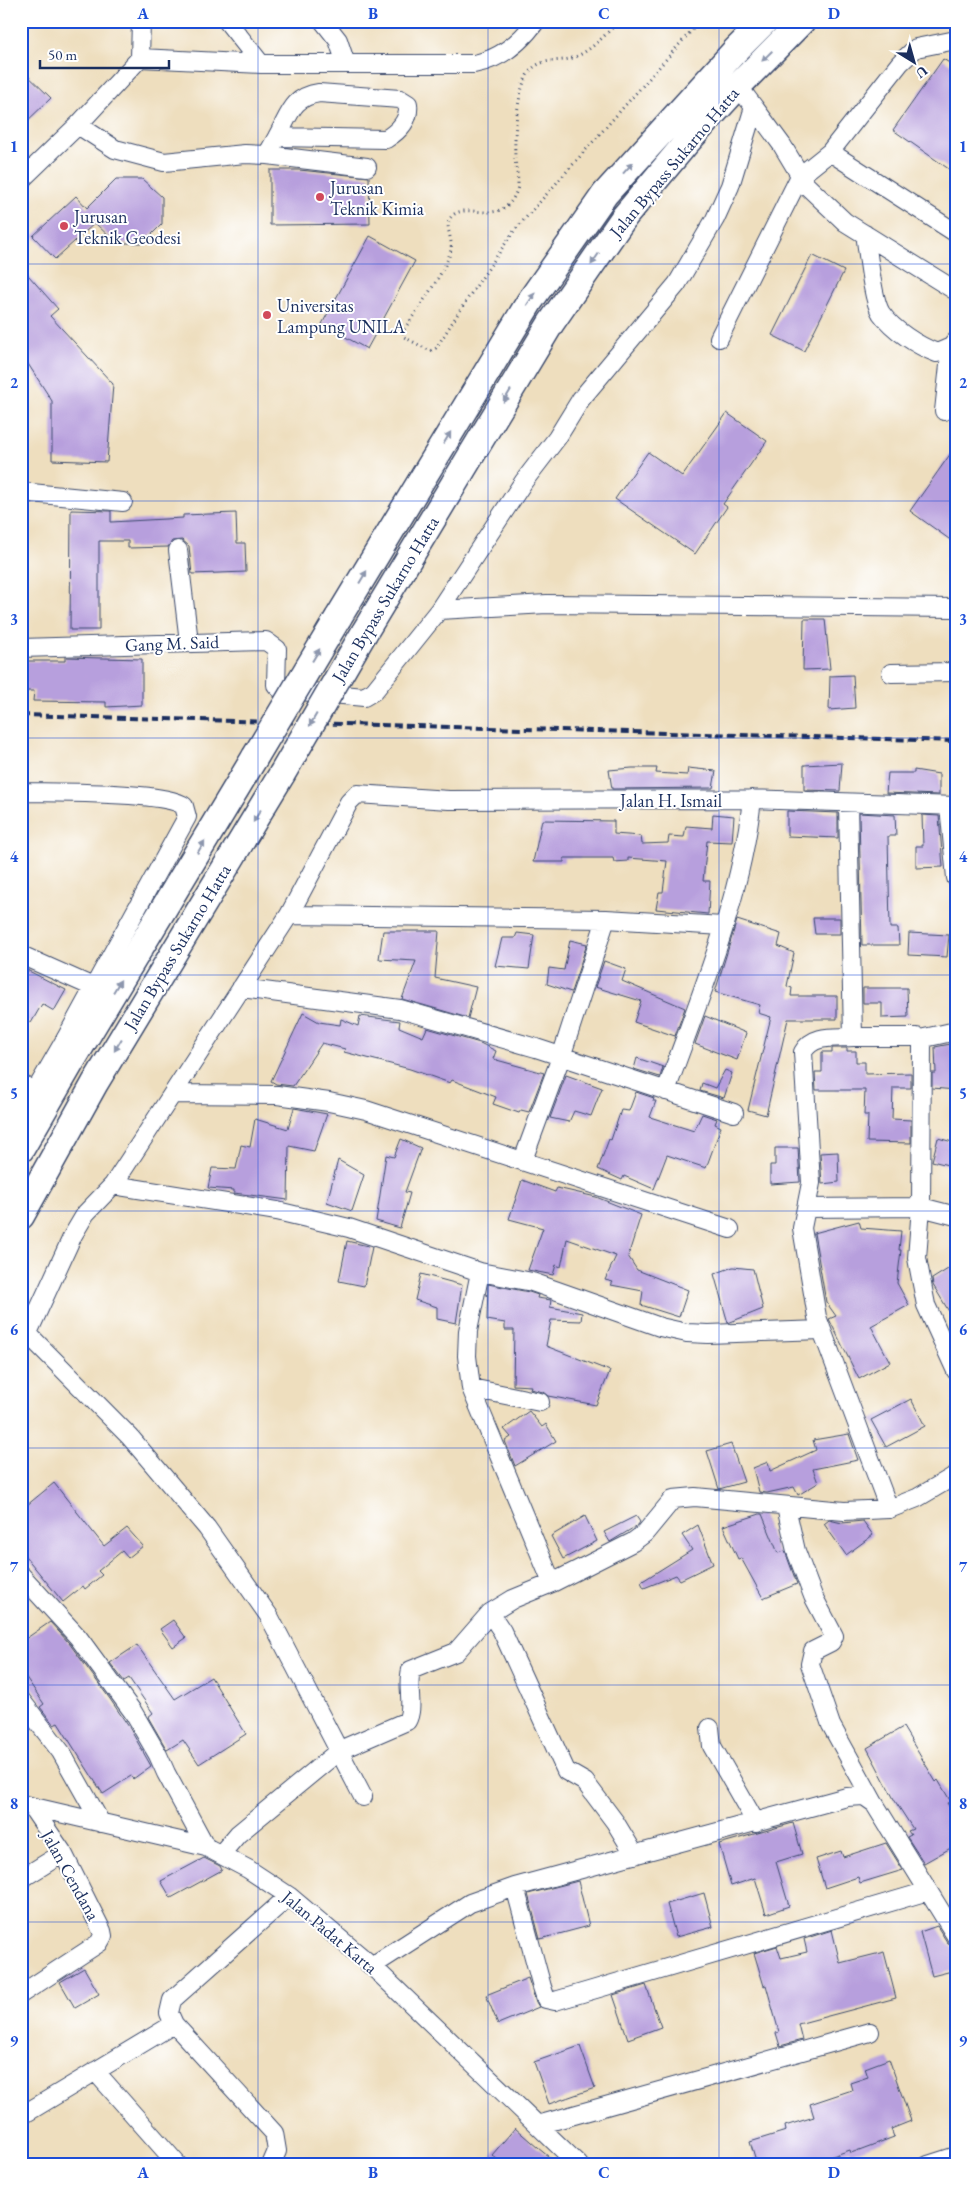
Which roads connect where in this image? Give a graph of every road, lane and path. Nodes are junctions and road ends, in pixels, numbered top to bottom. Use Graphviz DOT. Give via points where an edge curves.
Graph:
graph roads {
  1 [pos="141,21"];
  2 [pos="227,21"];
  3 [pos="323,21"];
  4 [pos="536,21"];
  5 [pos="619,21"];
  6 [pos="700,21"];
  7 [pos="764,21"];
  8 [pos="802,21"];
  9 [pos="956,40"];
  10 [pos="140,58"];
  11 [pos="261,64"];
  12 [pos="346,64"];
  13 [pos="738,86"];
  14 [pos="754,108"];
  15 [pos="78,125"];
  16 [pos="277,137"];
  17 [pos="830,152"];
  18 [pos="267,155"];
  19 [pos="367,167"];
  20 [pos="800,176"];
  21 [pos="21,180"];
  22 [pos="956,232"];
  23 [pos="866,234"];
  24 [pos="956,291"];
  25 [pos="719,338"];
  26 [pos="953,344"];
  27 [pos="944,411"];
  28 [pos="21,492"];
  29 [pos="123,502"];
  30 [pos="178,550"];
  31 [pos="956,608"];
  32 [pos="439,610"];
  33 [pos="189,642"];
  34 [pos="21,648"];
  35 [pos="956,672"];
  36 [pos="892,673"];
  37 [pos="21,792"];
  38 [pos="752,799"];
  39 [pos="848,804"];
  40 [pos="952,806"];
  41 [pos="956,878"];
  42 [pos="289,914"];
  43 [pos="606,919"];
  44 [pos="724,926"];
  45 [pos="21,955"];
  46 [pos="93,987"];
  47 [pos="241,988"];
  48 [pos="956,1031"];
  49 [pos="853,1037"];
  50 [pos="920,1039"];
  51 [pos="561,1056"];
  52 [pos="28,1087"];
  53 [pos="666,1091"];
  54 [pos="173,1094"];
  55 [pos="734,1113"];
  56 [pos="21,1116"];
  57 [pos="21,1149"];
  58 [pos="523,1160"];
  59 [pos="113,1185"];
  60 [pos="806,1208"];
  61 [pos="920,1213"];
  62 [pos="21,1216"];
  63 [pos="956,1216"];
  64 [pos="730,1229"];
  65 [pos="480,1272"];
  66 [pos="822,1330"];
  67 [pos="24,1341"];
  68 [pos="956,1371"];
  69 [pos="470,1388"];
  70 [pos="540,1402"];
  71 [pos="956,1475"];
  72 [pos="786,1507"];
  73 [pos="890,1509"];
  74 [pos="21,1575"];
  75 [pos="552,1583"];
  76 [pos="490,1613"];
  77 [pos="21,1700"];
  78 [pos="710,1728"];
  79 [pos="340,1750"];
  80 [pos="363,1797"];
  81 [pos="874,1803"];
  82 [pos="26,1805"];
  83 [pos="101,1823"];
  84 [pos="756,1823"];
  85 [pos="213,1851"];
  86 [pos="63,1853"];
  87 [pos="635,1856"];
  88 [pos="21,1878"];
  89 [pos="515,1887"];
  90 [pos="928,1891"];
  91 [pos="289,1896"];
  92 [pos="956,1936"];
  93 [pos="372,1966"];
  94 [pos="21,1994"];
  95 [pos="174,2024"];
  96 [pos="870,2032"];
  97 [pos="95,2071"];
  98 [pos="21,2116"];
  99 [pos="538,2125"];
  100 [pos="950,2160"];
  101 [pos="574,2163"];
  102 [pos="178,2165"];
  103 [pos="271,2165"];
  104 [pos="928,2165"];
  1 -- 10 [label="street"];
  2 -- 11 [label="street"];
  3 -- 12 [label="street" via="338,40"];
  4 -- 12 [label="street" via="518,42 488,61 451,65"];
  5 -- 6 [label="path" via="577,57 540,62 528,73 517,110 515,131 518,188 503,208 494,212 456,213 450,218 448,226 452,248 403,331 404,337 430,351 436,348 514,231"];
  57 -- 7 [label="highway, Jalan Bypass Sukarno Hatta, one-way, bridge" via="530,301 605,194"];
  8 -- 13 [label="highway, Jalan Bypass Sukarno Hatta, one-way"];
  9 -- 17 [label="street" via="916,48 900,63"];
  10 -- 11 [label="street"];
  10 -- 15 [label="street"];
  11 -- 12 [label="street"];
  13 -- 14 [label="street"];
  13 -- 62 [label="highway, Jalan Bypass Sukarno Hatta, one-way, bridge" via="625,216 556,315 95,1083"];
  14 -- 20 [label="street"];
  14 -- 32 [label="street" via="730,186 677,284 581,399"];
  15 -- 18 [label="street" via="115,149 164,162"];
  15 -- 21 [label="street"];
  16 -- 16 [label="street" via="297,101 308,95 400,99 408,104 409,114 397,132 386,139"];
  16 -- 18 [label="street"];
  17 -- 20 [label="street"];
  17 -- 22 [label="street"];
  18 -- 19 [label="street"];
  20 -- 23 [label="street" via="829,209"];
  20 -- 25 [label="street"];
  23 -- 24 [label="street"];
  23 -- 26 [label="street" via="880,312 926,349 937,353"];
  26 -- 27 [label="street"];
  28 -- 29 [label="street"];
  30 -- 33 [label="street"];
  31 -- 32 [label="street" via="548,604"];
  32 -- 33 [label="street, Gang M. Said" via="370,696 364,697 280,689 276,685 277,649 266,641"];
  33 -- 34 [label="street, Gang M. Said"];
  35 -- 36 [label="street"];
  37 -- 46 [label="street" via="148,796 174,800 187,811 185,822"];
  38 -- 39 [label="street, Jalan H. Ismail"];
  38 -- 42 [label="street, Jalan H. Ismail" via="449,800 357,794 349,802"];
  38 -- 44 [label="street" via="744,856"];
  39 -- 40 [label="street, Jalan H. Ismail"];
  39 -- 49 [label="street"];
  40 -- 41 [label="street"];
  42 -- 43 [label="street"];
  42 -- 47 [label="street, Jalan H. Ismail"];
  43 -- 44 [label="street"];
  43 -- 51 [label="street"];
  44 -- 53 [label="street"];
  45 -- 46 [label="street"];
  46 -- 52 [label="street"];
  47 -- 51 [label="street" via="400,1009"];
  47 -- 54 [label="street, Jalan H. Ismail"];
  48 -- 50 [label="street"];
  49 -- 50 [label="street"];
  49 -- 60 [label="street" via="819,1038 808,1043 803,1052 811,1184"];
  50 -- 61 [label="street"];
  51 -- 53 [label="street"];
  51 -- 58 [label="street"];
  52 -- 56 [label="street"];
  53 -- 55 [label="street"];
  54 -- 58 [label="street" via="277,1095 329,1102 366,1110"];
  54 -- 59 [label="street, Jalan H. Ismail"];
  58 -- 64 [label="street"];
  59 -- 65 [label="street" via="304,1216"];
  59 -- 67 [label="street, Jalan H. Ismail" via="72,1235"];
  60 -- 61 [label="street"];
  60 -- 66 [label="street" via="802,1228"];
  61 -- 63 [label="street"];
  61 -- 68 [label="street" via="917,1258 926,1305"];
  65 -- 66 [label="street" via="532,1282 660,1327 687,1333"];
  65 -- 69 [label="street" via="468,1330"];
  66 -- 73 [label="street"];
  67 -- 79 [label="street" via="130,1437 207,1528 269,1616"];
  69 -- 70 [label="street"];
  69 -- 75 [label="street"];
  71 -- 73 [label="street" via="917,1498"];
  72 -- 73 [label="street" via="844,1512"];
  72 -- 75 [label="street" via="695,1497 674,1499 633,1542"];
  72 -- 81 [label="street" via="796,1552 812,1596 834,1636 831,1642 814,1651 810,1664 831,1725"];
  74 -- 85 [label="street" via="78,1637 133,1712"];
  75 -- 76 [label="street" via="513,1599"];
  76 -- 79 [label="street" via="456,1652 411,1670 408,1682 411,1713 408,1721"];
  76 -- 87 [label="street" via="502,1631 566,1771 585,1782"];
  77 -- 83 [label="street" via="61,1752"];
  78 -- 84 [label="street" via="712,1746"];
  79 -- 80 [label="street"];
  79 -- 85 [label="street"];
  81 -- 84 [label="street" via="864,1796 847,1797"];
  81 -- 90 [label="street"];
  82 -- 83 [label="street, Jalan Padat Karta"];
  82 -- 86 [label="street, Jalan Cendana"];
  83 -- 85 [label="street, Jalan Padat Karta"];
  84 -- 87 [label="street"];
  85 -- 91 [label="street, Jalan Padat Karta"];
  86 -- 88 [label="street"];
  86 -- 94 [label="street, Jalan Cendana" via="103,1936 99,1943"];
  87 -- 89 [label="street"];
  89 -- 90 [label="street" via="542,1987 546,1999 551,2001"];
  89 -- 93 [label="street" via="470,1904"];
  90 -- 92 [label="street"];
  91 -- 93 [label="street, Jalan Padat Karta"];
  91 -- 95 [label="street" via="172,2000 170,2013"];
  93 -- 99 [label="street, Jalan Padat Karta"];
  95 -- 97 [label="street"];
  95 -- 103 [label="street" via="274,2133 277,2151"];
  96 -- 99 [label="street"];
  97 -- 98 [label="street"];
  97 -- 102 [label="street"];
  99 -- 101 [label="street, Jalan Padat Karta"];
  100 -- 104 [label="street"];
}
